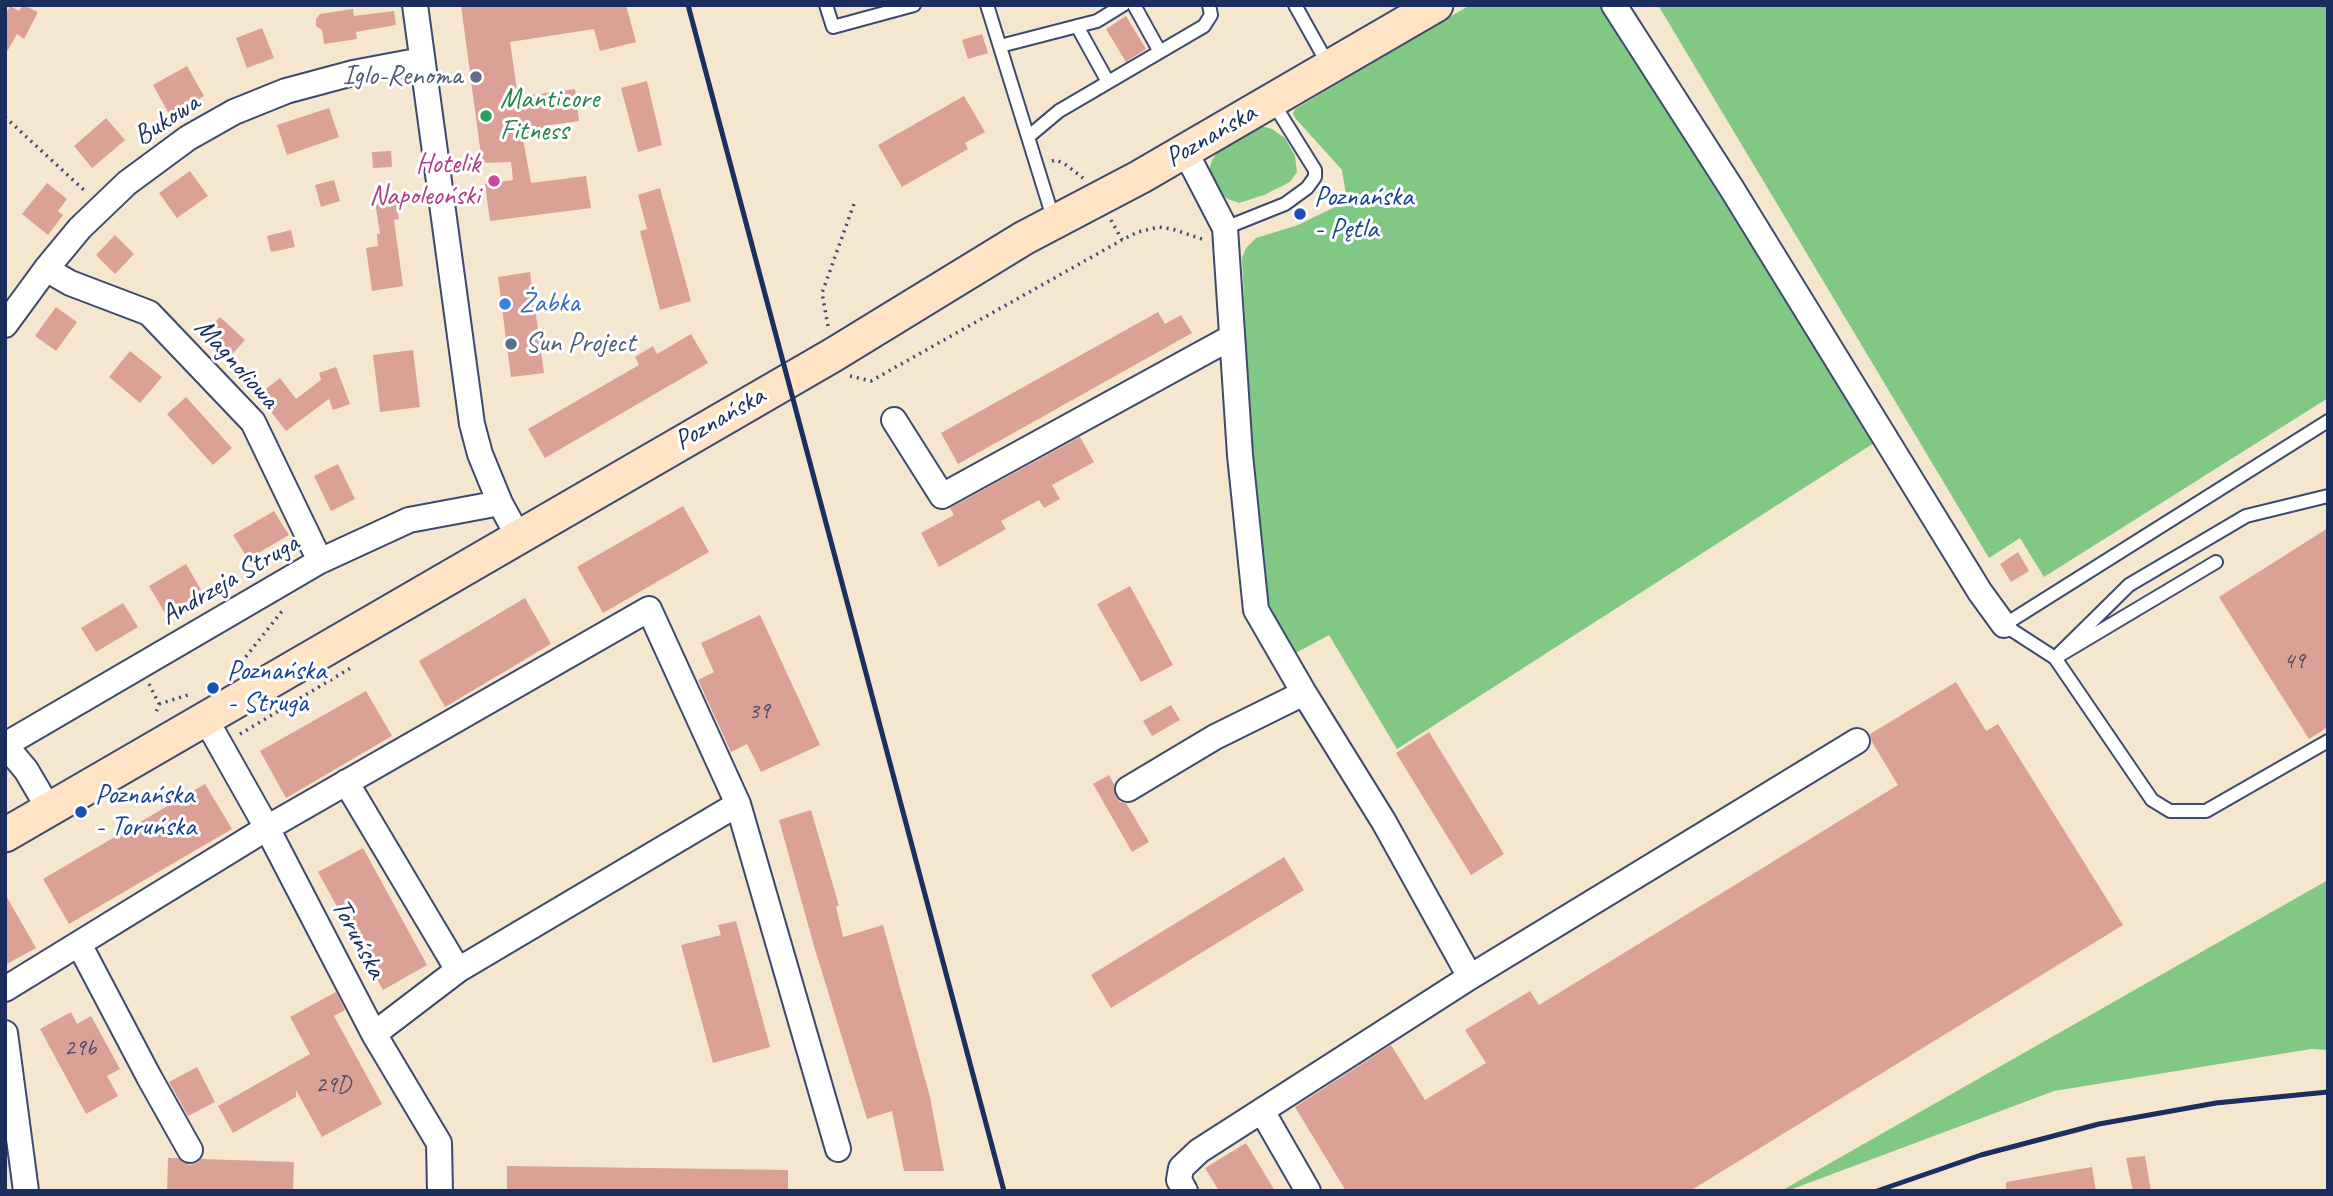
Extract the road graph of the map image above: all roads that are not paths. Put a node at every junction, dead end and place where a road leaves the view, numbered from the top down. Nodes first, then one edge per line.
1 (415, 5) edge
2 (826, 5) edge
3 (914, 5) edge
4 (987, 5) edge
5 (1123, 5) edge
6 (1133, 5) edge
7 (1209, 5) edge
8 (1296, 5) edge
9 (1436, 5) edge
10 (1614, 5) edge
11 (1077, 26) junction
12 (1000, 46) junction
13 (1160, 52) junction
14 (422, 60) junction
15 (1329, 67) junction
16 (1108, 82) junction
17 (1272, 101) junction
18 (1028, 137) junction
19 (1185, 151) junction
20 (1054, 221) junction
21 (1225, 228) junction
22 (46, 269) junction
23 (5, 325) edge
24 (1231, 337) junction
25 (894, 420) dead end
26 (2328, 421) edge
27 (2328, 496) edge
28 (500, 502) junction
29 (518, 536) junction
30 (320, 561) junction
31 (2216, 562) dead end
32 (2004, 625) junction
33 (2055, 658) junction
34 (1304, 693) junction
35 (202, 704) junction
36 (1857, 741) dead end
37 (2328, 741) edge
38 (5, 745) edge
39 (346, 782) junction
40 (1128, 789) dead end
41 (738, 804) junction
42 (49, 809) junction
43 (267, 828) junction
44 (5, 835) edge
45 (79, 944) junction
46 (458, 970) junction
47 (1470, 977) junction
48 (5, 989) edge
49 (5, 1033) edge
50 (374, 1034) junction
51 (1262, 1111) junction
52 (838, 1149) dead end
53 (190, 1150) dead end
54 (26, 1191) edge
55 (440, 1191) edge
56 (1185, 1191) edge
57 (1308, 1191) edge

1 - 14 street
2 - 3 lane
4 - 12 lane
5 - 11 lane
6 - 13 lane
7 - 13 lane
8 - 15 lane
9 - 15 main road, Poznańska
10 - 32 street
11 - 12 lane
11 - 16 lane
12 - 18 lane
13 - 16 lane
14 - 22 street, Bukowa
14 - 28 street
15 - 17 main road, Poznańska
16 - 18 lane
17 - 19 main road, Poznańska
17 - 21 lane
18 - 20 lane
19 - 20 main road, Poznańska
19 - 21 street
20 - 29 main road, Poznańska
21 - 24 street
22 - 23 street, Bukowa
22 - 30 street, Magnoliowa
24 - 25 street
24 - 34 street
26 - 32 lane
27 - 33 lane
28 - 29 street
28 - 30 street, Andrzeja Struga
29 - 35 main road, Poznańska
30 - 38 street, Andrzeja Struga
31 - 33 lane
32 - 33 lane
33 - 37 lane
34 - 40 street
34 - 47 street
35 - 42 main road, Poznańska
35 - 43 street, Toruńska
36 - 47 street
38 - 42 street
39 - 41 street
39 - 43 street
39 - 46 street
41 - 46 street
41 - 52 street
42 - 44 main road, Poznańska
43 - 45 street
43 - 50 street, Toruńska
45 - 48 street
45 - 53 street
46 - 50 street
47 - 51 street
49 - 54 street
50 - 55 street, Toruńska
51 - 56 street
51 - 57 street

